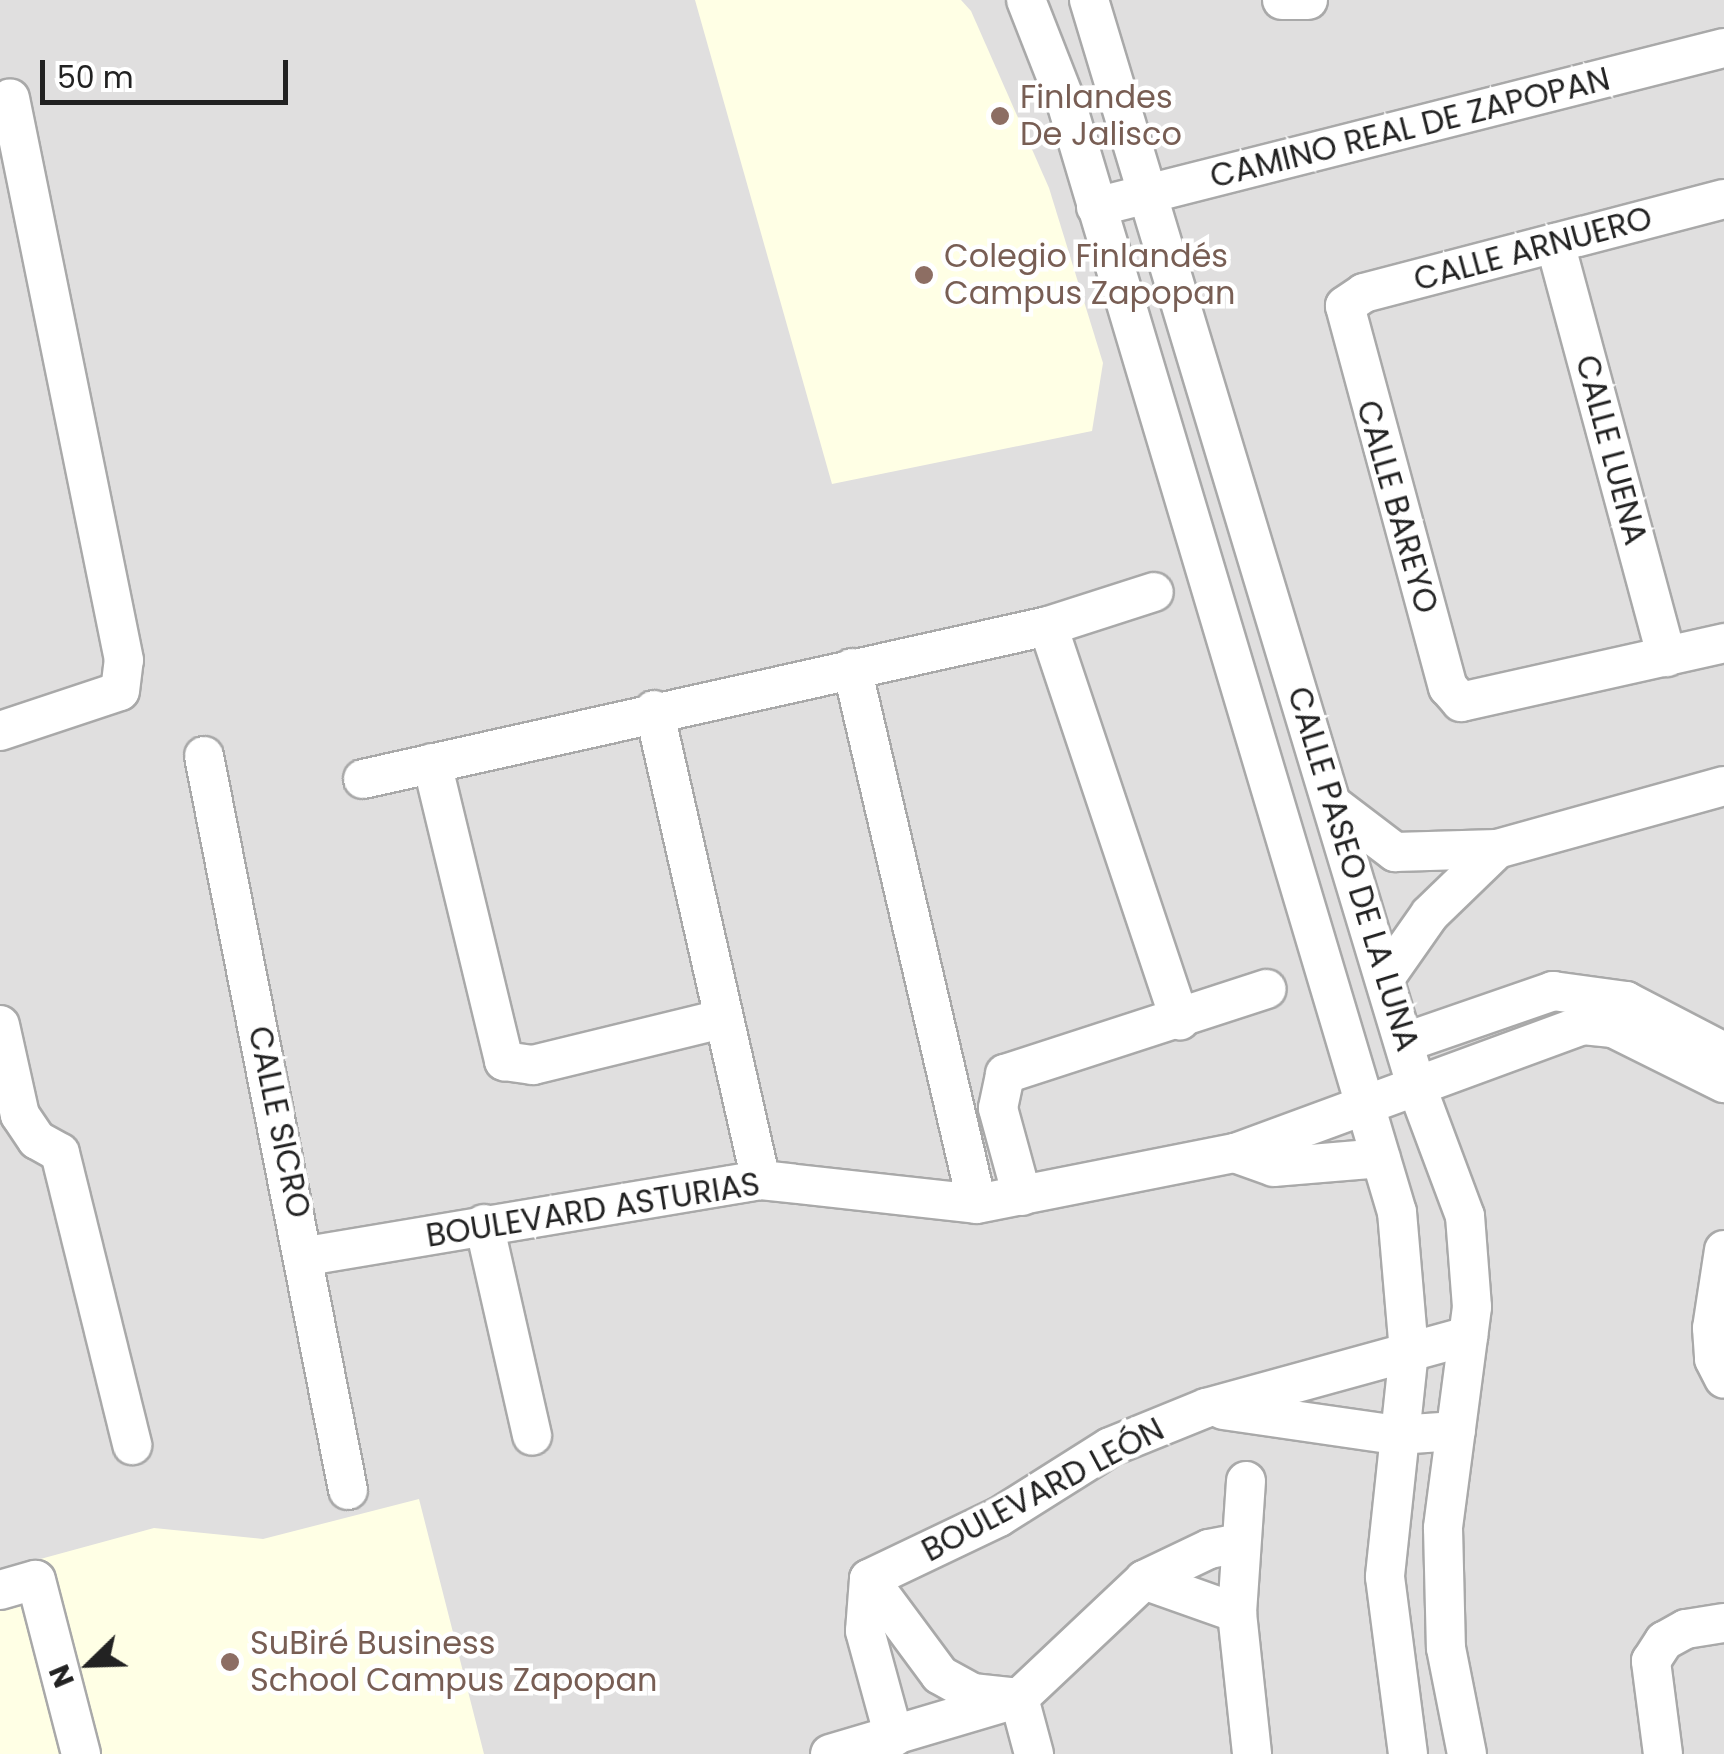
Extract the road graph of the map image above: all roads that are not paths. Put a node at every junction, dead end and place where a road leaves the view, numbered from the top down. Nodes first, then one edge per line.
1 (1026, 0) edge
2 (1089, 0) edge
3 (1282, 0) edge
4 (1308, 0) edge
5 (1724, 48) edge
6 (10, 98) dead end
7 (10, 151) edge
8 (1150, 194) junction
9 (1724, 199) edge
10 (1096, 206) junction
11 (1556, 244) junction
12 (1345, 306) joint
13 (1261, 565) junction
14 (1207, 579) junction
15 (1154, 592) dead end
16 (1048, 626) junction
17 (1724, 643) edge
18 (1667, 658) junction
19 (852, 668) junction
20 (654, 710) junction
21 (0, 731) edge
22 (204, 756) dead end
23 (432, 764) junction
24 (363, 778) dead end
25 (1724, 786) edge
26 (1333, 805) junction
27 (1497, 849) junction
28 (1385, 978) junction
29 (1267, 989) dead end
30 (721, 1018) junction
31 (1180, 1021) junction
32 (0, 1025) edge
33 (1406, 1042) junction
34 (1724, 1052) edge
35 (1724, 1083) edge
36 (1416, 1085) junction
37 (1367, 1108) junction
38 (1235, 1153) junction
39 (1381, 1158) junction
40 (761, 1180) junction
41 (1022, 1196) junction
42 (977, 1204) junction
43 (484, 1224) junction
44 (1724, 1250) edge
45 (306, 1256) junction
46 (1468, 1336) junction
47 (1409, 1351) junction
48 (1724, 1379) edge
49 (1206, 1408) junction
50 (1456, 1431) junction
51 (1397, 1435) junction
52 (532, 1436) dead end
53 (132, 1445) dead end
54 (1246, 1482) dead end
55 (348, 1490) dead end
56 (1240, 1543) junction
57 (870, 1579) junction
58 (1144, 1580) junction
59 (0, 1590) edge
60 (1237, 1612) junction
61 (1724, 1622) edge
62 (1019, 1698) junction
63 (894, 1737) junction
64 (81, 1754) edge
65 (830, 1754) edge
66 (1034, 1754) edge
67 (1252, 1754) edge
68 (1408, 1754) edge
69 (1467, 1754) edge
70 (1662, 1754) edge

1 - 10 street, CALLE PASEO DE LA LUNA
2 - 8 street, CALLE PASEO DE LA LUNA
3 - 4 street
5 - 8 street, CAMINO REAL DE ZAPOPAN
6 - 7 street
7 - 21 street
8 - 10 street, CAMINO REAL DE ZAPOPAN
8 - 13 street, CALLE PASEO DE LA LUNA
9 - 11 street, CALLE ARNUERO
10 - 14 street, CALLE PASEO DE LA LUNA
11 - 12 street, CALLE ARNUERO
11 - 18 street, CALLE LUENA
12 - 18 street, CALLE BAREYO
13 - 14 street
13 - 26 street, CALLE PASEO DE LA LUNA
14 - 37 street, CALLE PASEO DE LA LUNA
15 - 16 street
16 - 19 street
16 - 31 street
17 - 18 street
19 - 20 street
19 - 42 street
20 - 23 street
20 - 30 street
22 - 45 street, CALLE SICRO
23 - 24 street
23 - 30 street
25 - 27 street
26 - 27 street
26 - 28 street, CALLE PASEO DE LA LUNA
27 - 28 street
28 - 33 street, CALLE PASEO DE LA LUNA
29 - 31 street
30 - 40 street
31 - 41 street
32 - 53 street
33 - 34 street
33 - 36 street, CALLE PASEO DE LA LUNA
35 - 36 street, BOULEVARD ASTURIAS
36 - 37 street, BOULEVARD ASTURIAS
36 - 46 street, CALLE PASEO DE LA LUNA
37 - 38 street, BOULEVARD ASTURIAS
37 - 39 street, CALLE PASEO DE LA LUNA
38 - 39 street, BOULEVARD ASTURIAS
38 - 41 street, BOULEVARD ASTURIAS
39 - 47 street, CALLE PASEO DE LA LUNA
40 - 42 street, BOULEVARD ASTURIAS
40 - 43 street, BOULEVARD ASTURIAS
41 - 42 street, BOULEVARD ASTURIAS
43 - 45 street, BOULEVARD ASTURIAS
43 - 52 street
44 - 48 street
45 - 55 street, CALLE SICRO
46 - 47 street
46 - 50 street, CALLE PASEO DE LA LUNA
47 - 49 street
47 - 51 street, CALLE PASEO DE LA LUNA
49 - 51 street, BOULEVARD LEÓN
49 - 57 street, BOULEVARD LEÓN
50 - 51 street, BOULEVARD LEÓN
50 - 69 street, CALLE PASEO DE LA LUNA
51 - 68 street, CALLE PASEO DE LA LUNA
54 - 56 street
56 - 58 street
56 - 60 street
57 - 62 street
57 - 63 street
58 - 60 street
58 - 62 street
59 - 64 street
60 - 67 street
61 - 70 street
62 - 63 street
62 - 66 street
63 - 65 street

